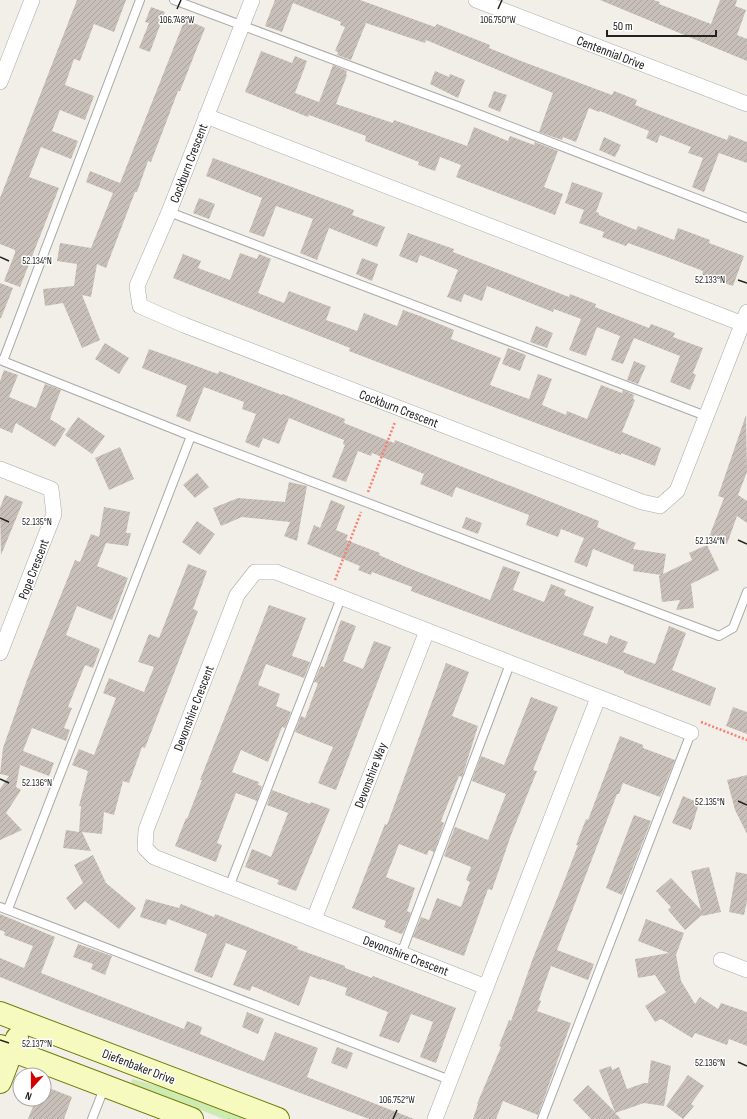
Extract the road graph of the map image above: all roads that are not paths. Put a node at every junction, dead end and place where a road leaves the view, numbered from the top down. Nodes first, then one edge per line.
1 (32, 0) edge
2 (140, 0) edge
3 (174, 0) edge
4 (252, 0) edge
5 (476, 0) edge
6 (241, 26) junction
7 (0, 82) edge
8 (747, 104) edge
9 (206, 116) junction
10 (169, 212) junction
11 (747, 218) edge
12 (745, 318) edge
13 (2, 360) edge
14 (706, 416) junction
15 (191, 436) junction
16 (0, 469) edge
17 (747, 592) edge
18 (341, 598) junction
19 (427, 631) junction
20 (0, 653) edge
21 (510, 664) junction
22 (598, 698) junction
23 (691, 733) joint
24 (229, 887) junction
25 (4, 908) edge
26 (314, 919) junction
27 (401, 954) junction
28 (721, 960) dead end
29 (747, 970) edge
30 (486, 987) junction
31 (0, 1013) edge
32 (23, 1022) junction
33 (6, 1048) edge
34 (450, 1080) junction
35 (0, 1082) edge
36 (105, 1086) junction
37 (92, 1119) edge
38 (192, 1119) edge
39 (278, 1119) edge
40 (435, 1119) edge
41 (542, 1119) edge

1 - 7 street
2 - 13 lane
3 - 6 lane
4 - 6 street, Cockburn Crescent
5 - 8 street, Centennial Drive
6 - 9 street, Cockburn Crescent
6 - 11 lane
9 - 10 street, Cockburn Crescent
9 - 12 street, Cockburn Crescent
10 - 14 lane
10 - 14 street, Cockburn Crescent
12 - 14 street, Cockburn Crescent
13 - 15 lane
15 - 17 lane
15 - 25 lane
16 - 20 street, Pope Crescent
18 - 19 street, Devonshire Crescent
18 - 24 lane
18 - 24 street, Devonshire Crescent
19 - 21 street, Devonshire Crescent
19 - 26 street, Devonshire Way
21 - 22 street, Devonshire Crescent
21 - 27 lane
22 - 23 street, Devonshire Crescent
22 - 30 street
23 - 41 lane
24 - 26 street, Devonshire Crescent
25 - 34 lane
26 - 27 street, Devonshire Crescent
27 - 30 street, Devonshire Crescent
28 - 29 street
30 - 34 street
31 - 32 street, Diefenbaker Drive
32 - 33 street
32 - 39 street, Diefenbaker Drive
33 - 35 street
33 - 36 street
34 - 40 street
36 - 37 lane
36 - 38 street

